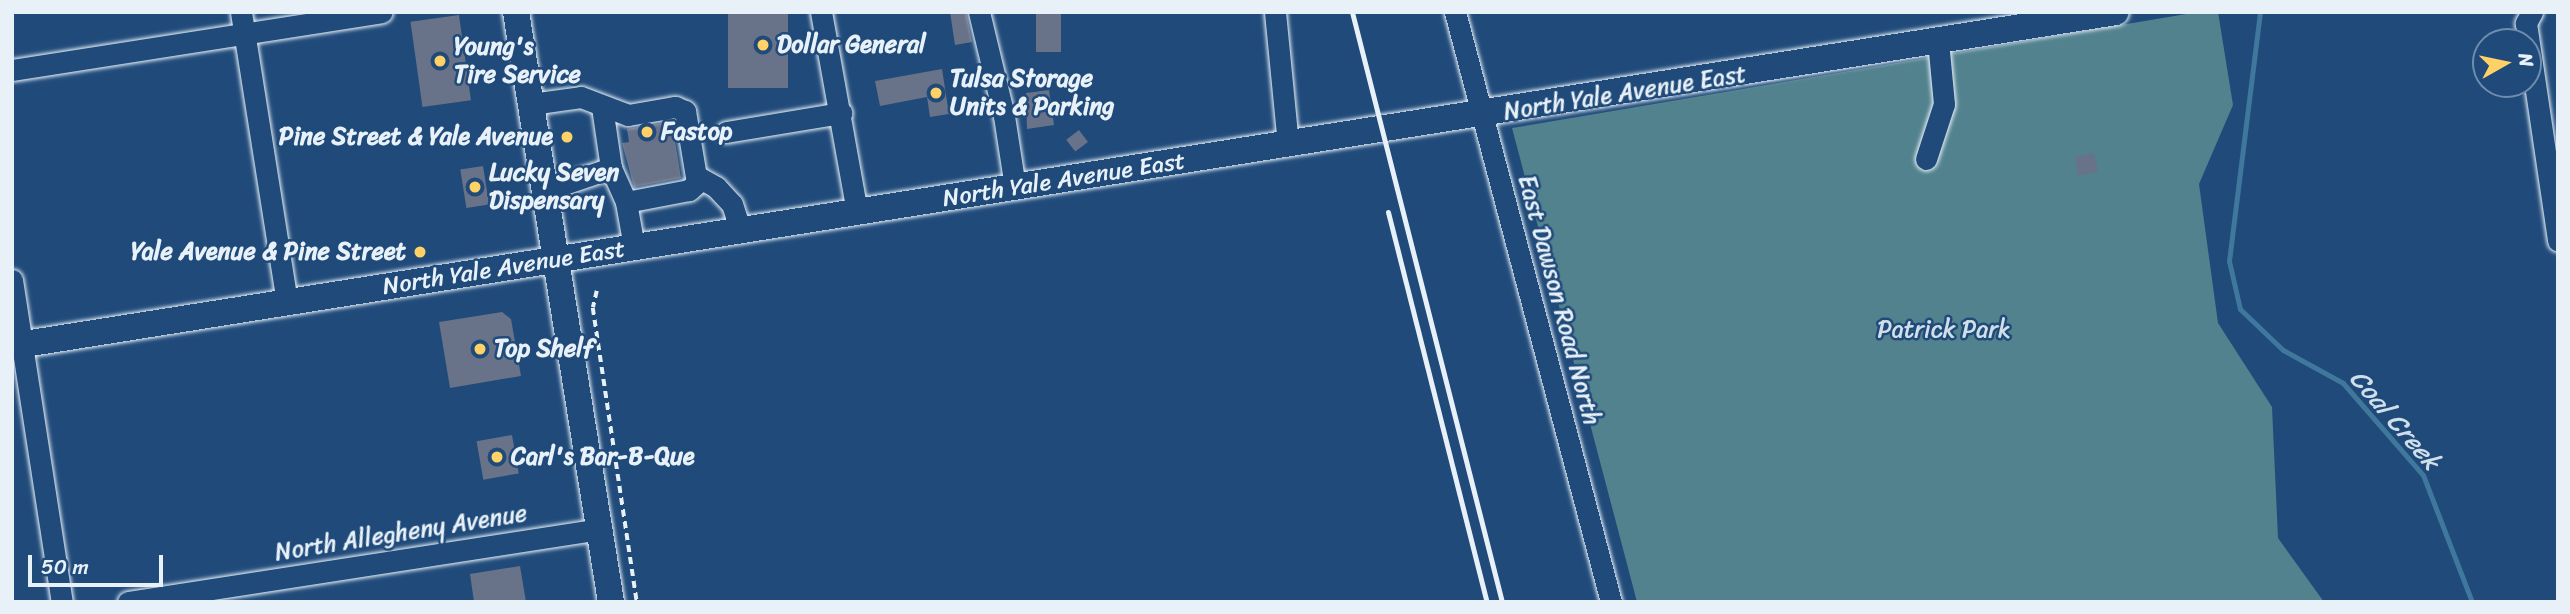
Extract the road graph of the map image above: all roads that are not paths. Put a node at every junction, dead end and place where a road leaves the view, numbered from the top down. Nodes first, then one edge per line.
1 (241, 12) edge
2 (381, 12) edge
3 (516, 12) edge
4 (821, 12) edge
5 (979, 12) edge
6 (1275, 12) edge
7 (1455, 12) edge
8 (2116, 12) edge
9 (2532, 12) edge
10 (245, 34) junction
11 (1938, 41) junction
12 (12, 70) edge
13 (531, 104) junction
14 (602, 107) junction
15 (841, 113) junction
16 (1483, 116) junction
17 (726, 132) dead end
18 (1288, 144) junction
19 (1926, 159) dead end
20 (611, 167) junction
21 (698, 177) junction
22 (1015, 187) junction
23 (546, 190) junction
24 (626, 202) junction
25 (857, 212) junction
26 (741, 231) junction
27 (2558, 241) edge
28 (634, 247) junction
29 (557, 260) junction
30 (12, 280) edge
31 (287, 303) junction
32 (17, 345) edge
33 (600, 529) junction
34 (62, 602) edge
35 (128, 602) edge
36 (611, 602) edge
37 (1611, 602) edge

1 - 10 street
2 - 10 street
3 - 13 main road
4 - 15 street
5 - 22 street
6 - 18 street
7 - 16 street, East Dawson Road North
8 - 11 main road, North Yale Avenue East
9 - 27 street
10 - 12 street
10 - 31 street
11 - 16 main road, North Yale Avenue East
11 - 19 street
13 - 14 street
13 - 23 main road
14 - 20 street
14 - 21 street
15 - 17 street
15 - 25 street
16 - 18 main road, North Yale Avenue East
16 - 37 street, East Dawson Road North
18 - 22 main road, North Yale Avenue East
20 - 23 street
20 - 24 street
21 - 24 street
21 - 26 street
22 - 25 main road, North Yale Avenue East
23 - 29 main road
24 - 28 street
25 - 26 main road, North Yale Avenue East
26 - 28 main road, North Yale Avenue East
28 - 29 main road, North Yale Avenue East
29 - 31 main road, North Yale Avenue East
29 - 33 main road
30 - 32 street
31 - 32 main road, North Yale Avenue East
32 - 34 street
33 - 35 street, North Allegheny Avenue
33 - 36 main road

